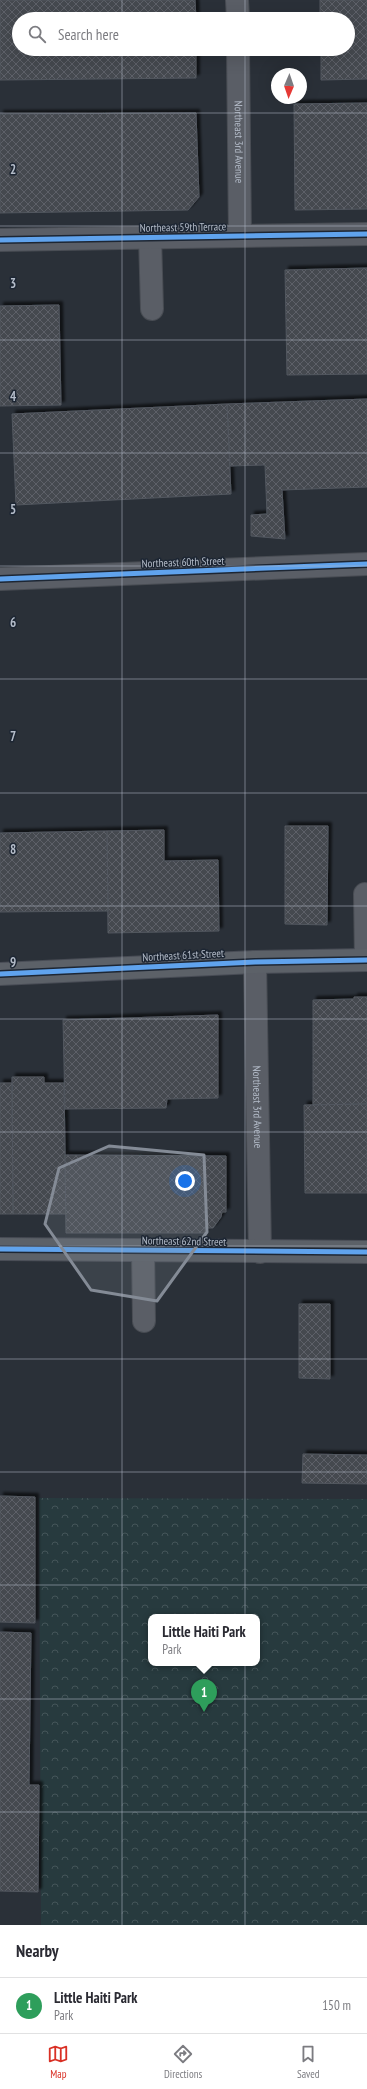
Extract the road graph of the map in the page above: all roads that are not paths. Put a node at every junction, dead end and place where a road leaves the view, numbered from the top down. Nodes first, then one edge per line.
1 (237, 0) edge
2 (238, 12) edge
3 (238, 56) edge
4 (367, 234) edge
5 (240, 236) junction
6 (150, 237) junction
7 (0, 240) edge
8 (152, 309) dead end
9 (367, 564) edge
10 (0, 579) edge
11 (365, 894) dead end
12 (366, 960) edge
13 (255, 962) junction
14 (0, 974) edge
15 (0, 1249) edge
16 (143, 1250) junction
17 (260, 1252) junction
18 (367, 1252) edge
19 (144, 1321) dead end

1 - 2 street
3 - 5 street, Northeast 3rd Avenue
4 - 5 street, Northeast 59th Terrace
5 - 6 street, Northeast 59th Terrace
6 - 7 street, Northeast 59th Terrace
6 - 8 street
9 - 10 street, Northeast 60th Street
11 - 12 street
12 - 13 main road, Northeast 61st Street
13 - 14 main road, Northeast 61st Street
13 - 17 street, Northeast 3rd Avenue
15 - 16 main road, Northeast 62nd Street
16 - 17 main road, Northeast 62nd Street
16 - 19 street
17 - 18 main road, Northeast 62nd Street

